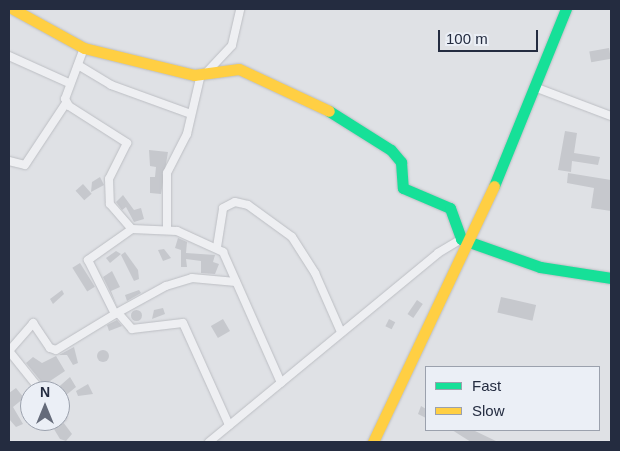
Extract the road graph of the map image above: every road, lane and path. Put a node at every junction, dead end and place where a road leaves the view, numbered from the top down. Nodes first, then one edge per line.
1 (12, 9) edge
2 (240, 9) edge
3 (566, 9) edge
4 (84, 48) junction
5 (9, 56) edge
6 (78, 65) junction
7 (204, 73) junction
8 (69, 83) junction
9 (537, 88) junction
10 (66, 103) junction
11 (191, 114) junction
12 (611, 116) edge
13 (9, 161) edge
14 (132, 228) junction
15 (167, 229) junction
16 (465, 240) junction
17 (217, 247) junction
18 (611, 278) edge
19 (236, 282) junction
20 (117, 314) junction
21 (341, 332) junction
22 (9, 351) edge
23 (33, 381) edge
24 (281, 383) junction
25 (229, 426) junction
26 (209, 442) edge
27 (374, 442) edge

1 - 4 street
2 - 7 street
3 - 9 street
4 - 6 street
4 - 7 street
5 - 8 street
6 - 8 street
6 - 11 street
7 - 11 street
7 - 16 street
8 - 10 street
9 - 12 street
9 - 16 street
10 - 13 street
10 - 14 street
11 - 15 street
14 - 15 street
14 - 20 street
15 - 17 street
16 - 18 street
16 - 21 street
16 - 27 street
17 - 19 street
17 - 21 street
19 - 20 street
19 - 24 street
20 - 22 street
20 - 25 street
21 - 24 street
22 - 23 street
24 - 25 street
25 - 26 street

